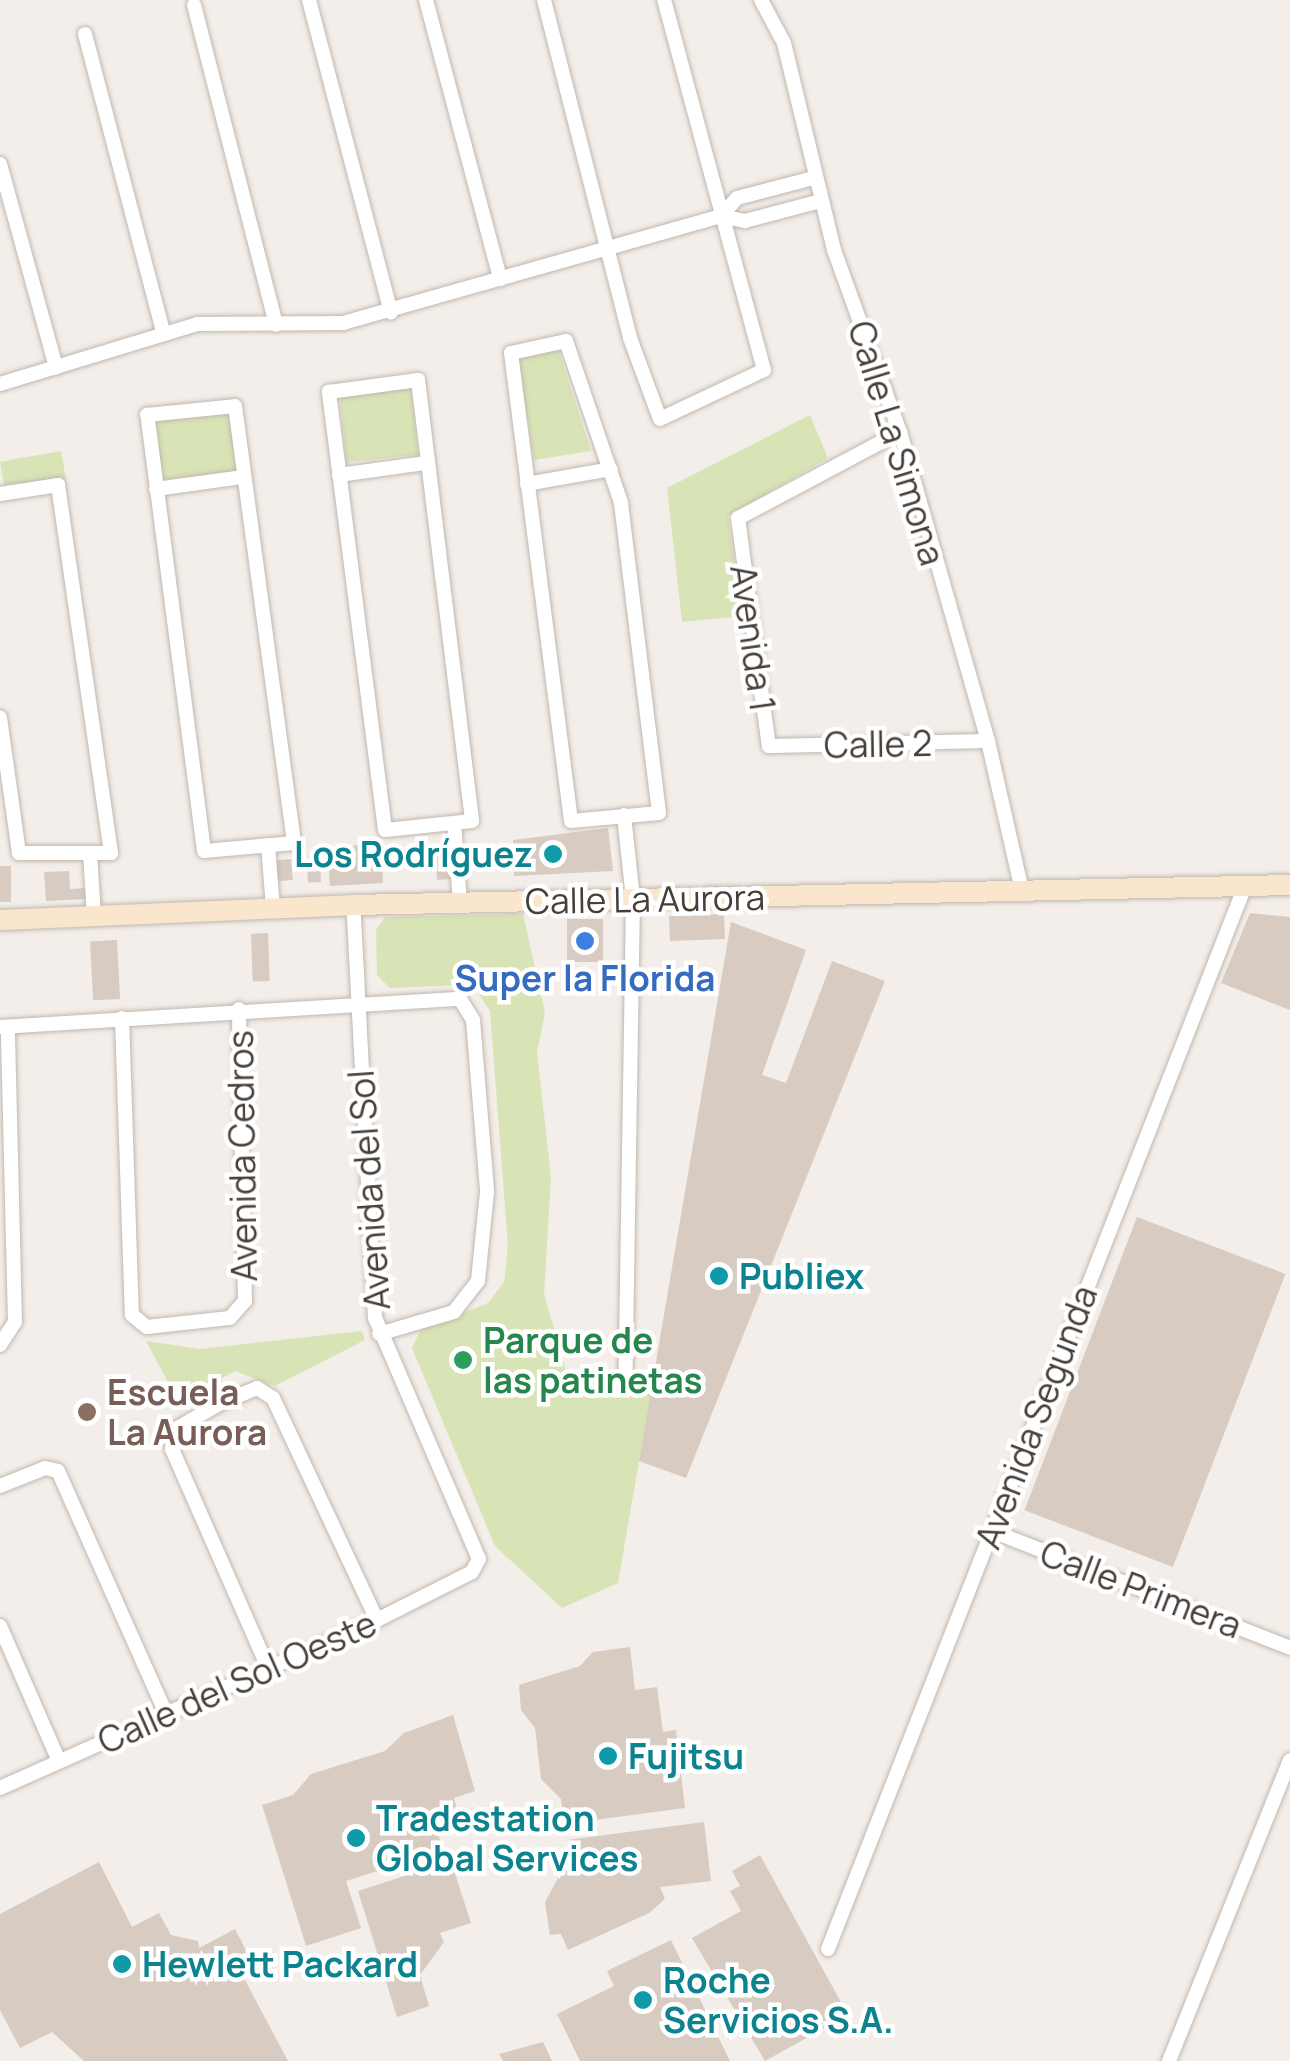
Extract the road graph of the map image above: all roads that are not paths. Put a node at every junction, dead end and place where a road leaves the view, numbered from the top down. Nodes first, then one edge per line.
1 (309, 0) edge
2 (426, 0) edge
3 (544, 0) edge
4 (664, 0) edge
5 (761, 0) edge
6 (194, 5) dead end
7 (85, 34) dead end
8 (0, 164) edge
9 (813, 178) junction
10 (820, 202) junction
11 (722, 216) junction
12 (608, 246) junction
13 (500, 279) junction
14 (391, 312) junction
15 (276, 325) junction
16 (163, 332) junction
17 (56, 367) junction
18 (0, 384) edge
19 (900, 432) junction
20 (426, 463) junction
21 (610, 469) junction
22 (339, 475) junction
23 (243, 477) junction
24 (528, 484) junction
25 (156, 490) junction
26 (0, 494) edge
27 (0, 717) edge
28 (988, 741) junction
29 (769, 746) joint
30 (624, 815) junction
31 (454, 823) junction
32 (268, 845) junction
33 (90, 853) junction
34 (1290, 885) edge
35 (1245, 886) junction
36 (1022, 891) junction
37 (633, 899) junction
38 (460, 903) junction
39 (353, 905) junction
40 (273, 908) junction
41 (94, 917) junction
42 (0, 920) edge
43 (358, 1001) junction
44 (239, 1009) junction
45 (122, 1018) junction
46 (4, 1027) edge
47 (379, 1334) junction
48 (0, 1345) edge
49 (626, 1370) dead end
50 (0, 1486) edge
51 (992, 1530) junction
52 (472, 1572) joint
53 (377, 1620) junction
54 (0, 1626) edge
55 (1290, 1648) edge
56 (270, 1670) junction
57 (166, 1714) junction
58 (1290, 1760) edge
59 (59, 1762) junction
60 (0, 1788) edge
61 (828, 1949) dead end
62 (1169, 2061) edge

1 - 14 street
2 - 13 street
3 - 12 street
4 - 11 street
5 - 9 street, Calle La Simona
6 - 15 street
7 - 16 street
8 - 17 street
9 - 10 street, Calle La Simona
9 - 11 street
10 - 11 street
10 - 19 street, Calle La Simona
11 - 12 street
11 - 12 street
12 - 13 street
13 - 14 street
14 - 15 street
15 - 16 street
16 - 17 street
17 - 18 street
19 - 28 street, Calle La Simona
19 - 29 street, Avenida 1
20 - 22 street
20 - 22 street
20 - 31 street
21 - 24 street
21 - 24 street
21 - 30 street
22 - 31 street
23 - 25 street
23 - 25 street
23 - 32 street
24 - 30 street
25 - 32 street
26 - 33 street
27 - 33 street
28 - 29 street, Calle 2
28 - 36 street, Calle La Simona
30 - 37 street
31 - 38 street
32 - 40 street
33 - 41 street
34 - 35 street, Calle La Aurora
35 - 36 street, Calle La Aurora
35 - 51 street, Avenida Segunda
36 - 37 street, Calle La Aurora
37 - 38 street, Calle La Aurora
37 - 49 street
38 - 39 street, Calle La Aurora
39 - 40 street, Calle La Aurora
39 - 43 street, Avenida del Sol
40 - 41 street, Calle La Aurora
41 - 42 street, Calle La Aurora
43 - 44 street
43 - 47 street, Avenida del Sol
43 - 47 street
44 - 45 street
44 - 45 street, Avenida Cedros
45 - 46 street
46 - 48 street
47 - 52 street, Avenida del Sol
50 - 57 street
51 - 55 street, Calle Primera
51 - 61 street, Avenida Segunda
52 - 53 street, Calle del Sol Oeste
53 - 56 street, Calle del Sol Oeste
53 - 56 street
54 - 59 street
56 - 57 street, Calle del Sol Oeste
57 - 59 street, Calle del Sol Oeste
58 - 62 street
59 - 60 street, Calle del Sol Oeste

